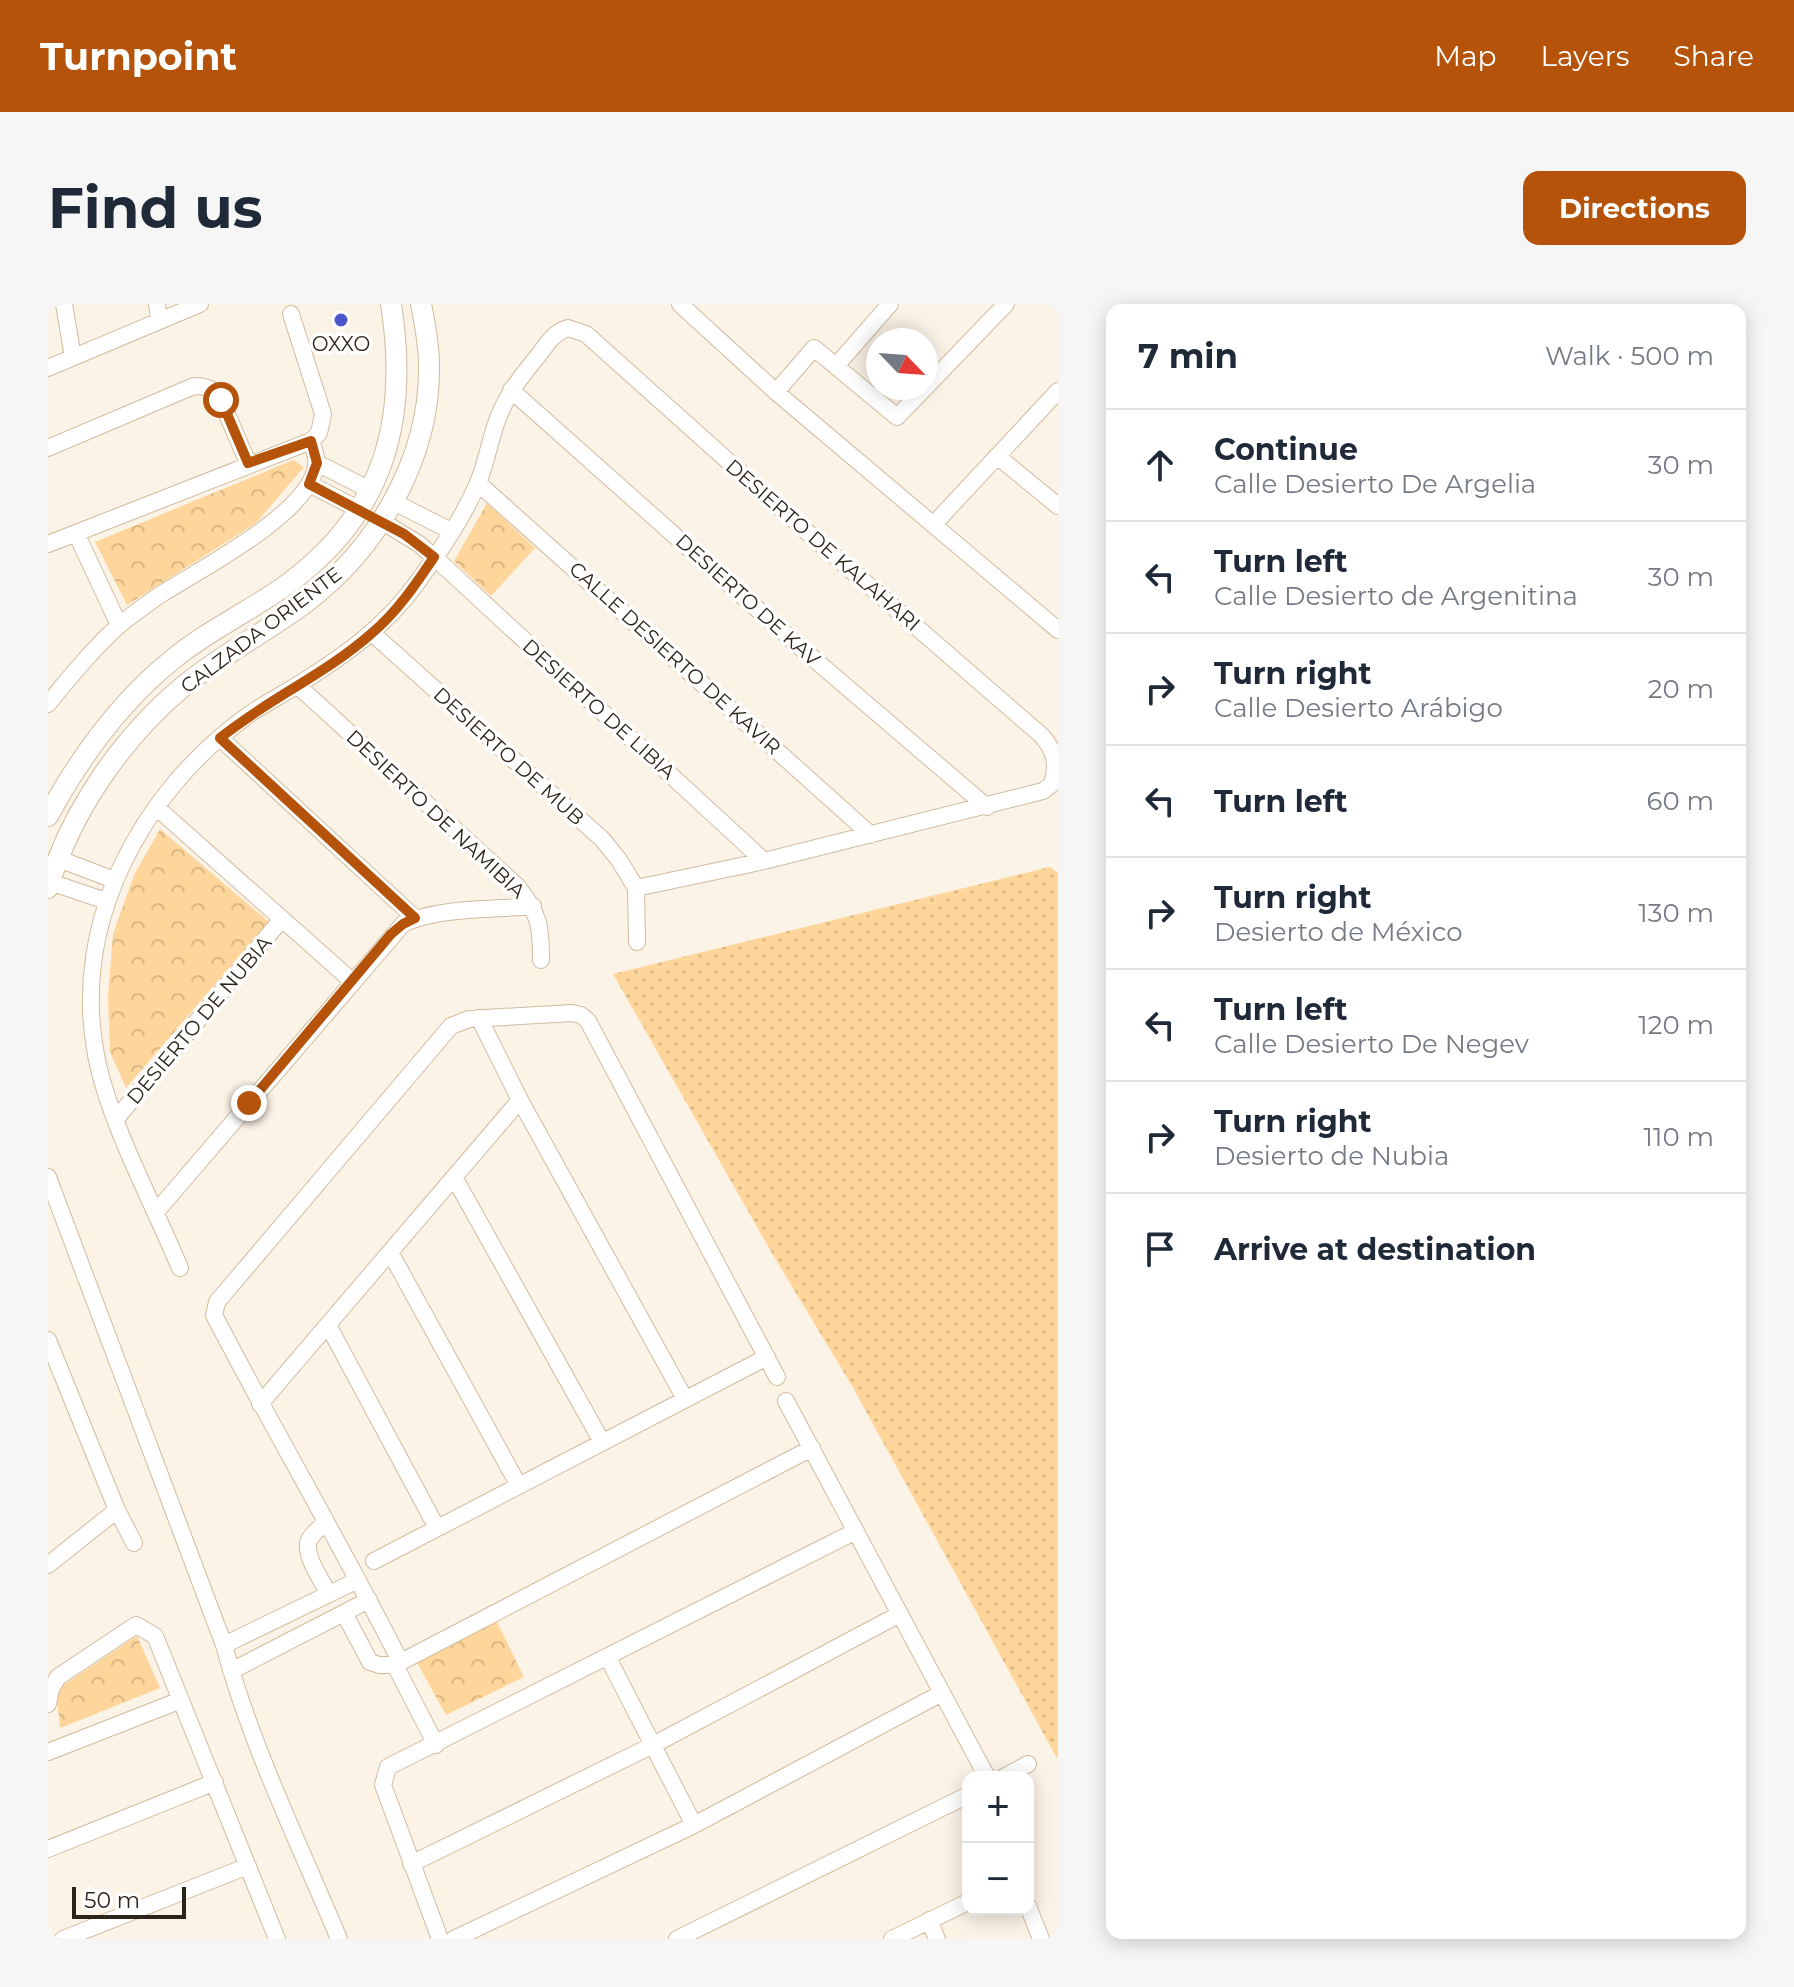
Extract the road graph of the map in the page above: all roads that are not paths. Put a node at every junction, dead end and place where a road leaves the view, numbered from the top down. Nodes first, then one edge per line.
1 (64, 304) edge
2 (200, 304) edge
3 (391, 304) edge
4 (421, 304) edge
5 (680, 304) edge
6 (890, 304) edge
7 (1006, 304) edge
8 (158, 312) edge
9 (291, 314) dead end
10 (73, 357) junction
11 (836, 366) junction
12 (48, 368) edge
13 (938, 374) edge
14 (511, 390) junction
15 (866, 391) edge
16 (1058, 391) edge
17 (776, 392) junction
18 (877, 400) edge
19 (913, 400) edge
20 (311, 441) junction
21 (48, 448) edge
22 (997, 456) junction
23 (248, 463) junction
24 (317, 463) junction
25 (478, 483) junction
26 (309, 484) junction
27 (370, 490) junction
28 (394, 502) junction
29 (1058, 506) edge
30 (360, 510) junction
31 (383, 522) junction
32 (934, 524) junction
33 (451, 531) junction
34 (76, 533) junction
35 (48, 544) edge
36 (434, 557) junction
37 (119, 625) junction
38 (1058, 630) edge
39 (372, 633) junction
40 (297, 685) junction
41 (49, 700) edge
42 (220, 738) junction
43 (62, 791) junction
44 (84, 804) junction
45 (156, 807) junction
46 (987, 807) junction
47 (48, 816) edge
48 (871, 835) junction
49 (59, 859) junction
50 (764, 861) junction
51 (114, 880) junction
52 (49, 885) edge
53 (636, 888) junction
54 (106, 901) junction
55 (533, 906) junction
56 (415, 918) junction
57 (281, 920) junction
58 (637, 942) dead end
59 (541, 960) dead end
60 (353, 982) junction
61 (479, 1018) junction
62 (520, 1100) junction
63 (116, 1119) junction
64 (48, 1177) edge
65 (454, 1177) junction
66 (156, 1212) junction
67 (390, 1252) junction
68 (180, 1268) dead end
69 (328, 1325) junction
70 (48, 1340) edge
71 (767, 1357) junction
72 (777, 1377) dead end
73 (685, 1399) junction
74 (786, 1401) dead end
75 (260, 1404) junction
76 (602, 1442) junction
77 (812, 1448) junction
78 (519, 1486) junction
79 (117, 1510) junction
80 (326, 1522) junction
81 (437, 1528) junction
82 (856, 1531) junction
83 (134, 1543) dead end
84 (374, 1561) dead end
85 (48, 1565) edge
86 (358, 1580) junction
87 (329, 1594) junction
88 (369, 1600) junction
89 (344, 1613) junction
90 (900, 1614) junction
91 (224, 1645) junction
92 (608, 1658) junction
93 (397, 1663) junction
94 (231, 1671) junction
95 (942, 1693) junction
96 (181, 1700) junction
97 (48, 1704) edge
98 (436, 1745) junction
99 (653, 1745) junction
100 (48, 1752) edge
101 (1028, 1764) dead end
102 (984, 1771) edge
103 (1015, 1771) edge
104 (215, 1782) junction
105 (962, 1798) edge
106 (694, 1825) junction
107 (48, 1849) edge
108 (411, 1864) junction
109 (248, 1866) junction
110 (962, 1905) edge
111 (1032, 1915) edge
112 (929, 1920) junction
113 (63, 1939) edge
114 (277, 1939) edge
115 (339, 1939) edge
116 (440, 1939) edge
117 (454, 1939) edge
118 (677, 1939) edge
119 (892, 1939) edge
120 (937, 1939) edge
121 (1041, 1939) edge

1 - 10 street
2 - 8 street
3 - 27 street, CALZADA ORIENTE
4 - 28 street, CALZADA ORIENTE
5 - 17 street
6 - 11 street
7 - 13 street
8 - 10 street
9 - 20 street
10 - 12 street
11 - 15 street
11 - 17 street
14 - 25 street
14 - 46 street, DESIERTO DE KAV
14 - 46 street, DESIERTO DE KALAHARI
16 - 22 street
17 - 32 street
18 - 19 street
20 - 23 street
20 - 24 street
21 - 23 street
22 - 29 street
22 - 32 street
23 - 34 street
24 - 26 street
24 - 27 street
25 - 33 street
25 - 48 street, CALLE DESIERTO DE KAVIR
26 - 30 street
26 - 37 street
27 - 28 street
27 - 30 street, CALZADA ORIENTE
28 - 31 street, CALZADA ORIENTE
28 - 33 street
30 - 31 street
30 - 43 street, CALZADA ORIENTE
31 - 36 street, DESIERTO DE LIBIA
31 - 44 street, CALZADA ORIENTE
32 - 38 street
33 - 36 street
34 - 35 street
34 - 37 street
36 - 39 street
36 - 50 street, DESIERTO DE LIBIA
37 - 41 street
39 - 40 street
39 - 53 street, DESIERTO DE MUB
40 - 42 street
40 - 55 street, DESIERTO DE NAMIBIA
42 - 45 street
42 - 56 street
43 - 44 street
43 - 47 street, CALZADA ORIENTE
44 - 49 street, CALZADA ORIENTE
45 - 51 street
45 - 57 street
46 - 48 street
48 - 50 street
49 - 51 street
49 - 52 street, CALZADA ORIENTE
50 - 53 street
51 - 54 street
52 - 54 street
53 - 58 street
54 - 63 street
55 - 56 street
55 - 59 street, DESIERTO DE NAMIBIA
56 - 60 street
57 - 60 street
57 - 63 street, DESIERTO DE NUBIA
60 - 66 street
61 - 62 street
61 - 71 street
61 - 75 street
62 - 65 street
62 - 73 street
63 - 66 street
64 - 91 street
65 - 67 street
65 - 76 street
66 - 68 street
67 - 69 street
67 - 78 street
69 - 75 street
69 - 81 street
70 - 79 street
71 - 72 street
71 - 73 street
73 - 76 street
74 - 77 street
75 - 80 street
76 - 78 street
77 - 82 street
77 - 93 street
78 - 81 street
79 - 83 street
79 - 85 street
80 - 86 street
80 - 87 street
81 - 84 street
82 - 90 street
82 - 92 street
86 - 87 street
86 - 88 street
87 - 91 street
88 - 89 street
88 - 93 street
89 - 93 street
89 - 94 street
90 - 95 street
90 - 99 street
91 - 94 street
92 - 98 street
92 - 99 street
93 - 98 street
94 - 115 street
95 - 102 street
95 - 106 street
96 - 97 street
96 - 100 street
96 - 104 street
98 - 108 street
99 - 106 street
99 - 108 street
101 - 103 street
104 - 107 street
104 - 109 street
105 - 118 street
106 - 117 street
108 - 116 street
109 - 113 street
109 - 114 street
110 - 112 street
111 - 121 street
112 - 119 street
112 - 120 street

